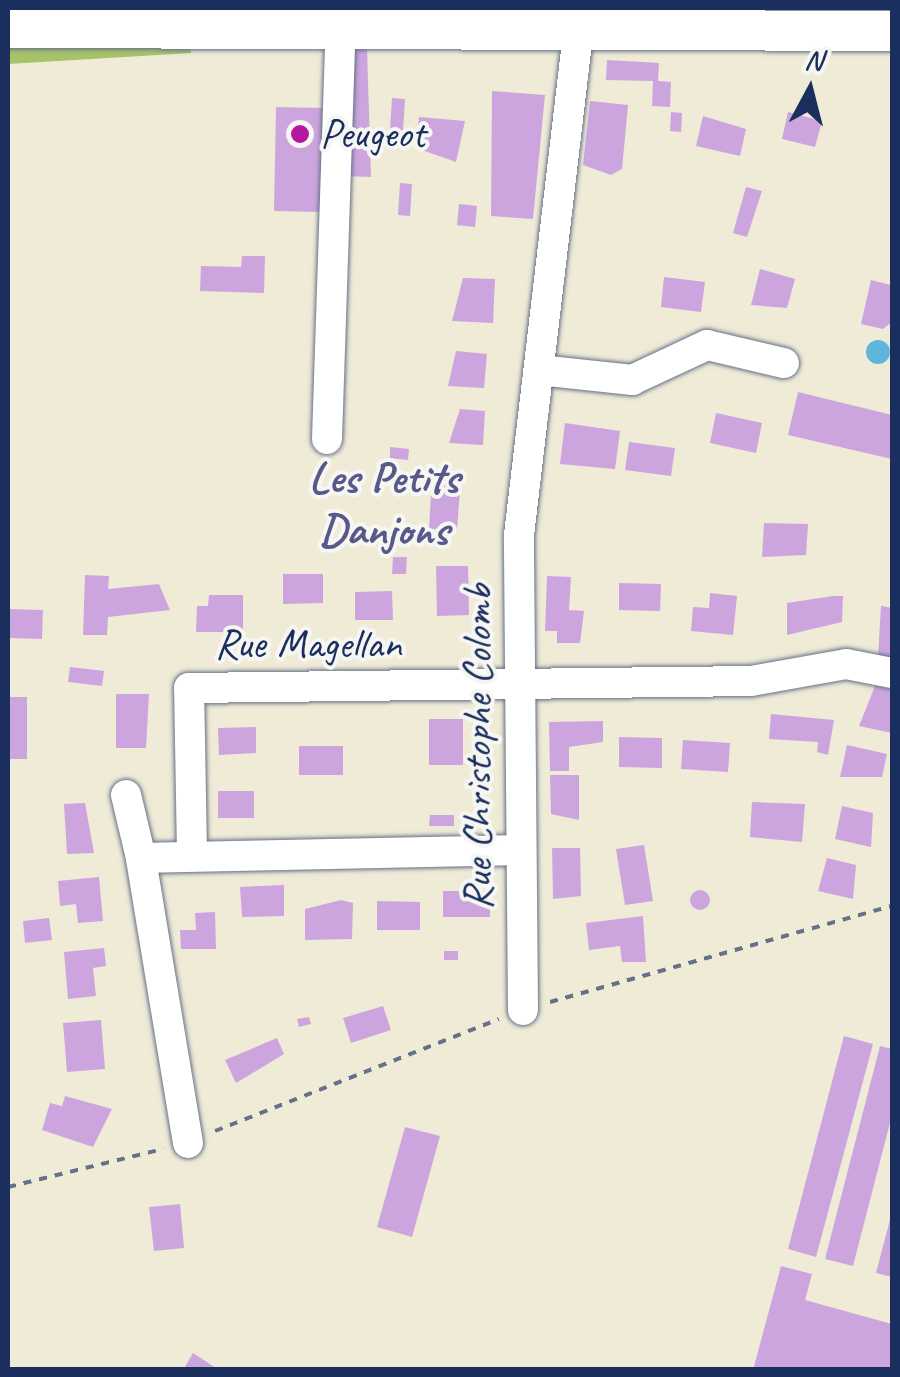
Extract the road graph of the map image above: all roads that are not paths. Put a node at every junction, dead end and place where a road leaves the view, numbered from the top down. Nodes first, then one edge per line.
1 (425, 8) edge
2 (764, 8) edge
3 (8, 15) edge
4 (580, 18) edge
5 (890, 20) edge
6 (340, 26) junction
7 (8, 28) edge
8 (784, 363) dead end
9 (538, 370) junction
10 (327, 438) dead end
11 (892, 672) edge
12 (519, 685) junction
13 (126, 795) dead end
14 (520, 850) junction
15 (192, 855) junction
16 (141, 858) junction
17 (524, 1010) dead end
18 (188, 1142) road end

1 - 3 main road
2 - 5 main road
4 - 5 main road
4 - 6 main road
4 - 9 street, Rue Christophe Colomb
6 - 7 main road
6 - 10 street
8 - 9 street
9 - 12 street, Rue Christophe Colomb
11 - 12 street, Rue Magellan
12 - 14 street, Rue Christophe Colomb
12 - 15 street, Rue Magellan
13 - 16 street
14 - 15 street
14 - 17 street, Rue Christophe Colomb
15 - 16 street
16 - 18 street

